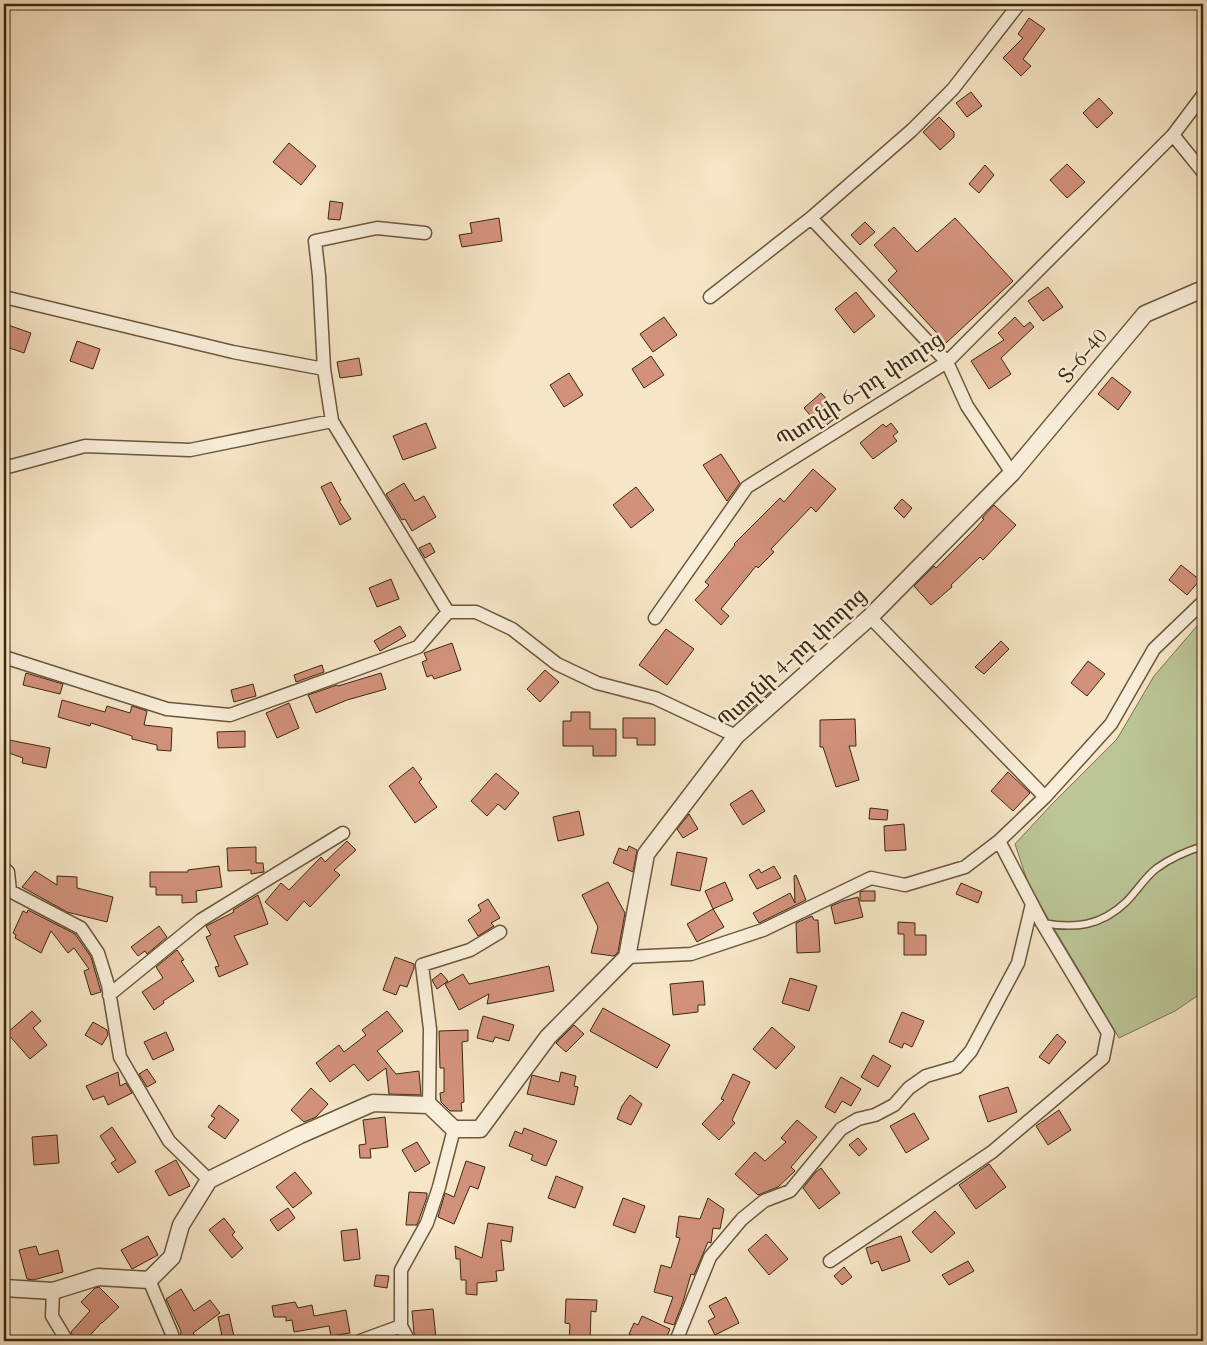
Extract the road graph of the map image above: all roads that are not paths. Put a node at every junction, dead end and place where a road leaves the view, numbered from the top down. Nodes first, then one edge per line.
1 (1019, 4) edge
2 (1203, 95) edge
3 (1173, 135) junction
4 (1203, 172) edge
5 (811, 218) junction
6 (425, 233) dead end
7 (1203, 289) edge
8 (4, 297) edge
9 (710, 297) dead end
10 (947, 362) junction
11 (324, 369) junction
12 (332, 422) junction
13 (4, 468) edge
14 (1012, 473) junction
15 (1203, 602) edge
16 (448, 612) junction
17 (870, 617) junction
18 (655, 618) dead end
19 (4, 656) edge
20 (736, 736) junction
21 (1044, 797) junction
22 (343, 833) dead end
23 (999, 841) junction
24 (1203, 846) edge
25 (4, 868) edge
26 (1032, 904) junction
27 (1042, 923) junction
28 (500, 932) dead end
29 (627, 957) junction
30 (109, 995) junction
31 (429, 1105) junction
32 (454, 1129) junction
33 (209, 1180) junction
34 (830, 1260) dead end
35 (149, 1280) junction
36 (4, 1288) edge
37 (53, 1290) junction
38 (401, 1326) junction
39 (68, 1341) edge
40 (172, 1341) edge
41 (360, 1341) edge
42 (409, 1341) edge
43 (676, 1341) edge

1 - 5 street
2 - 3 street, Պտղնի 6-րդ փողոց
3 - 4 street
3 - 10 street, Պտղնի 6-րդ փողոց
5 - 9 street
5 - 10 street
6 - 11 street
7 - 14 street, Տ-6-40 / Տ-6-40
8 - 11 street
10 - 14 street
10 - 18 street, Պտղնի 6-րդ փողոց
11 - 12 street
12 - 13 street
12 - 16 street
14 - 17 street, Պտղնի 4-րդ փողոց / Տ-6-40
15 - 21 street
16 - 19 street
16 - 20 street
17 - 20 street, Պտղնի 4-րդ փողոց / Տ-6-40
17 - 21 street
20 - 29 street, Պտղնի 4-րդ փողոց / Տ-6-40
21 - 23 street
22 - 30 street
23 - 26 street
23 - 29 street
24 - 27 lane
25 - 30 street
26 - 27 street
26 - 43 street
27 - 34 street
28 - 31 street
29 - 32 street
30 - 33 street
31 - 32 street
31 - 33 street
32 - 38 street
33 - 35 street
35 - 37 street
35 - 40 street
36 - 37 street
37 - 39 street
38 - 41 street
38 - 42 street

